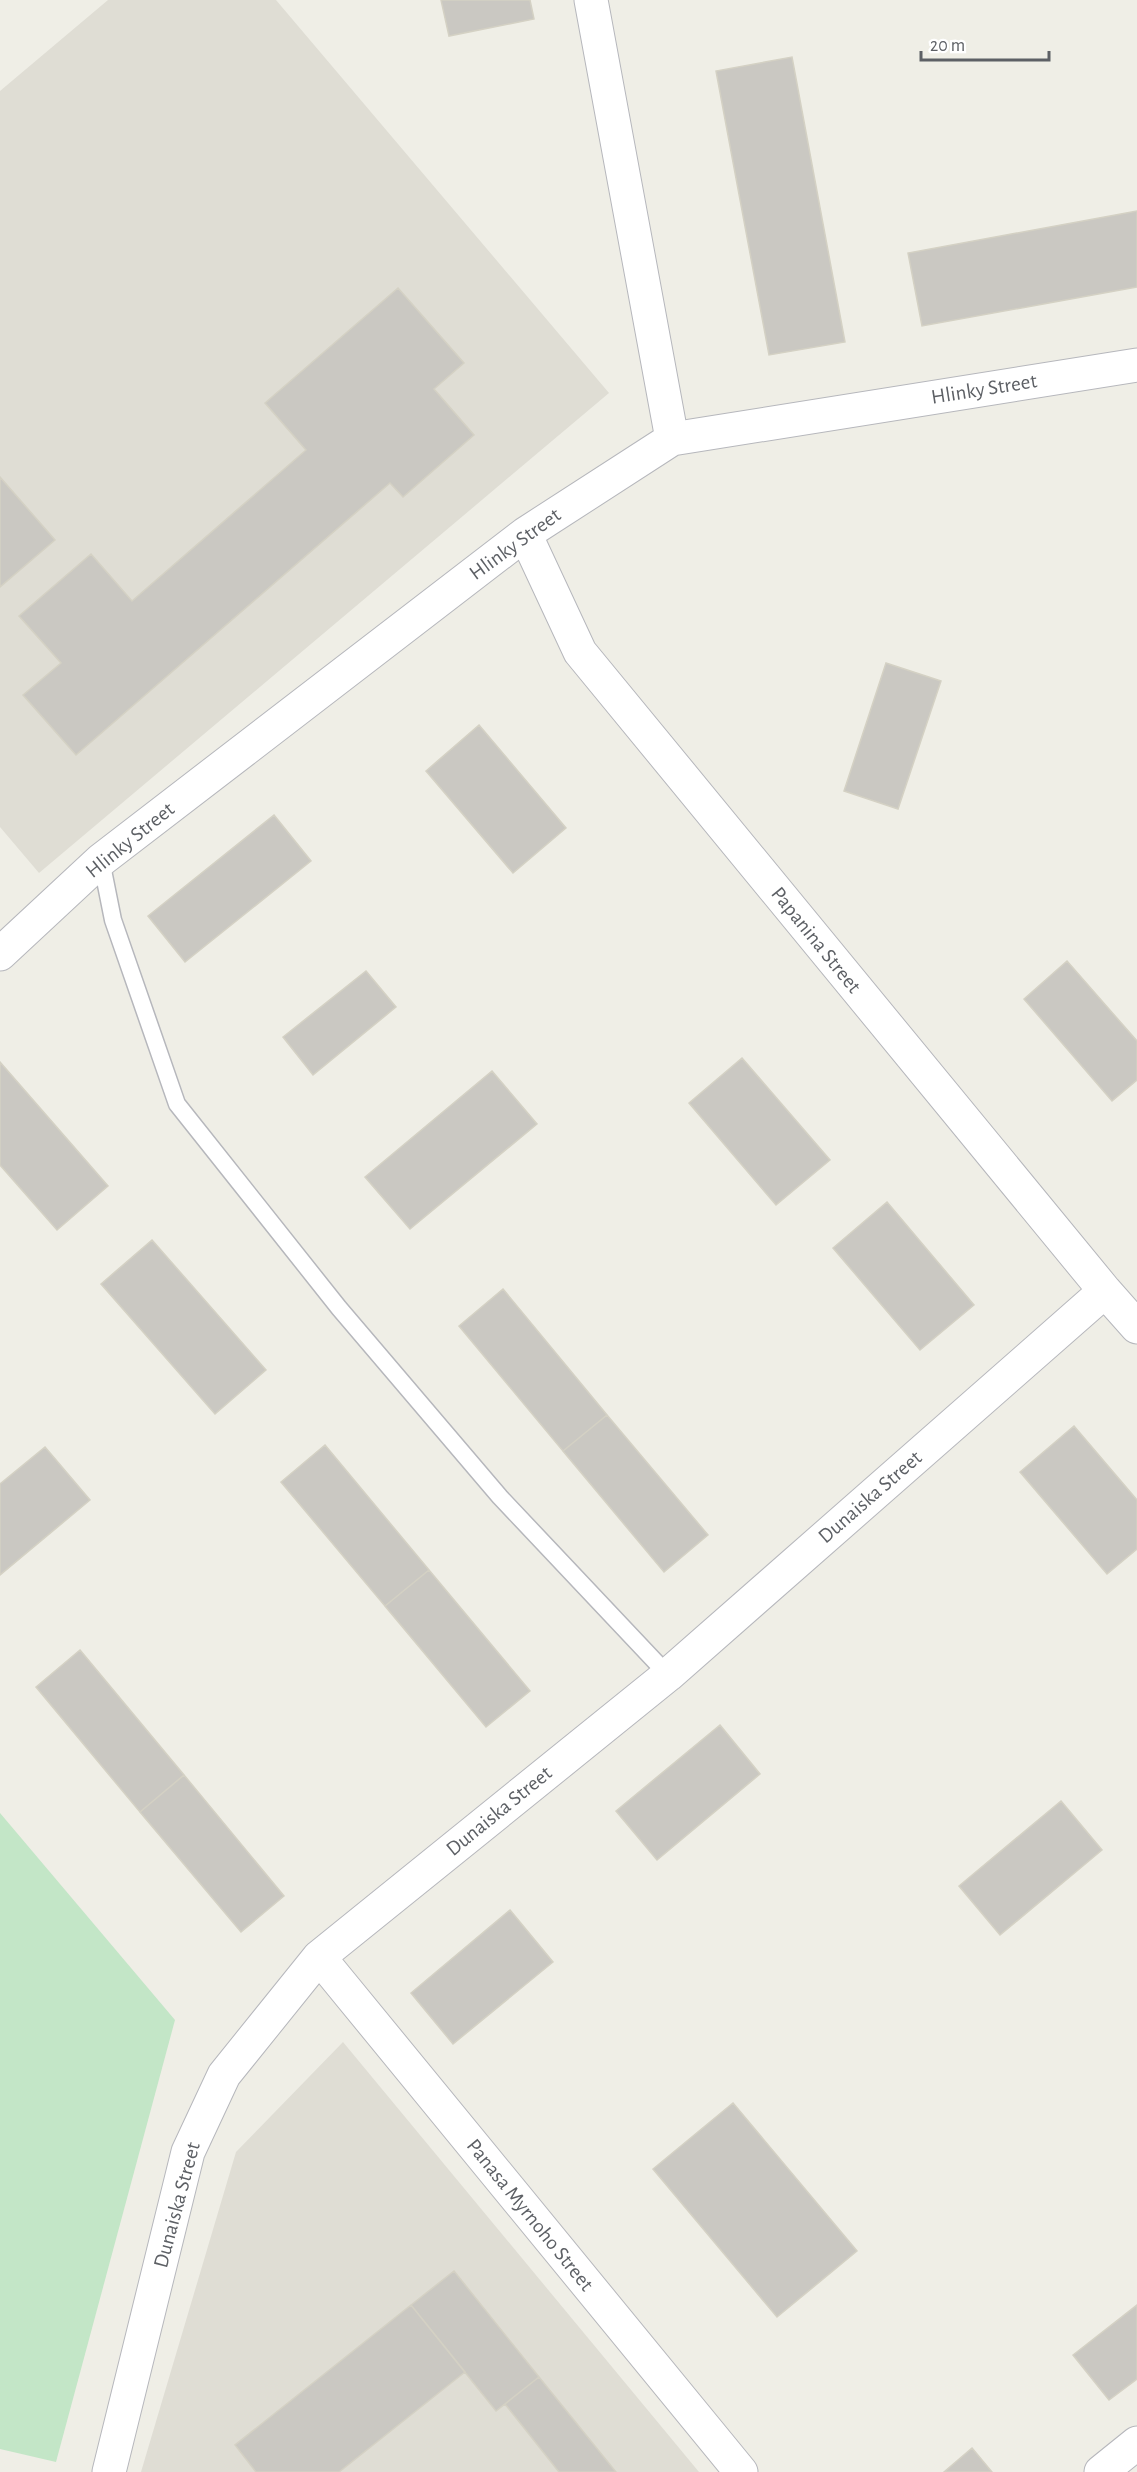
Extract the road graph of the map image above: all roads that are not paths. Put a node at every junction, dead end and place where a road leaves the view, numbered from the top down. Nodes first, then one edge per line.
1 (591, 0) edge
2 (1137, 365) edge
3 (672, 439) junction
4 (525, 534) junction
5 (101, 860) junction
6 (0, 954) edge
7 (1105, 1291) junction
8 (1137, 1327) edge
9 (668, 1674) junction
10 (319, 1957) junction
11 (1137, 2443) edge
12 (109, 2472) edge
13 (741, 2472) edge
14 (1101, 2472) edge

1 - 3 street
2 - 3 street, Hlinky Street
3 - 4 street, Hlinky Street
4 - 5 street, Hlinky Street
4 - 7 street, Papanina Street
5 - 6 street, Hlinky Street
5 - 9 lane
7 - 8 street, Papanina Street
7 - 9 street, Dunaiska Street
9 - 10 street, Dunaiska Street
10 - 12 street, Dunaiska Street
10 - 13 street, Panasa Myrnoho Street
11 - 14 street

